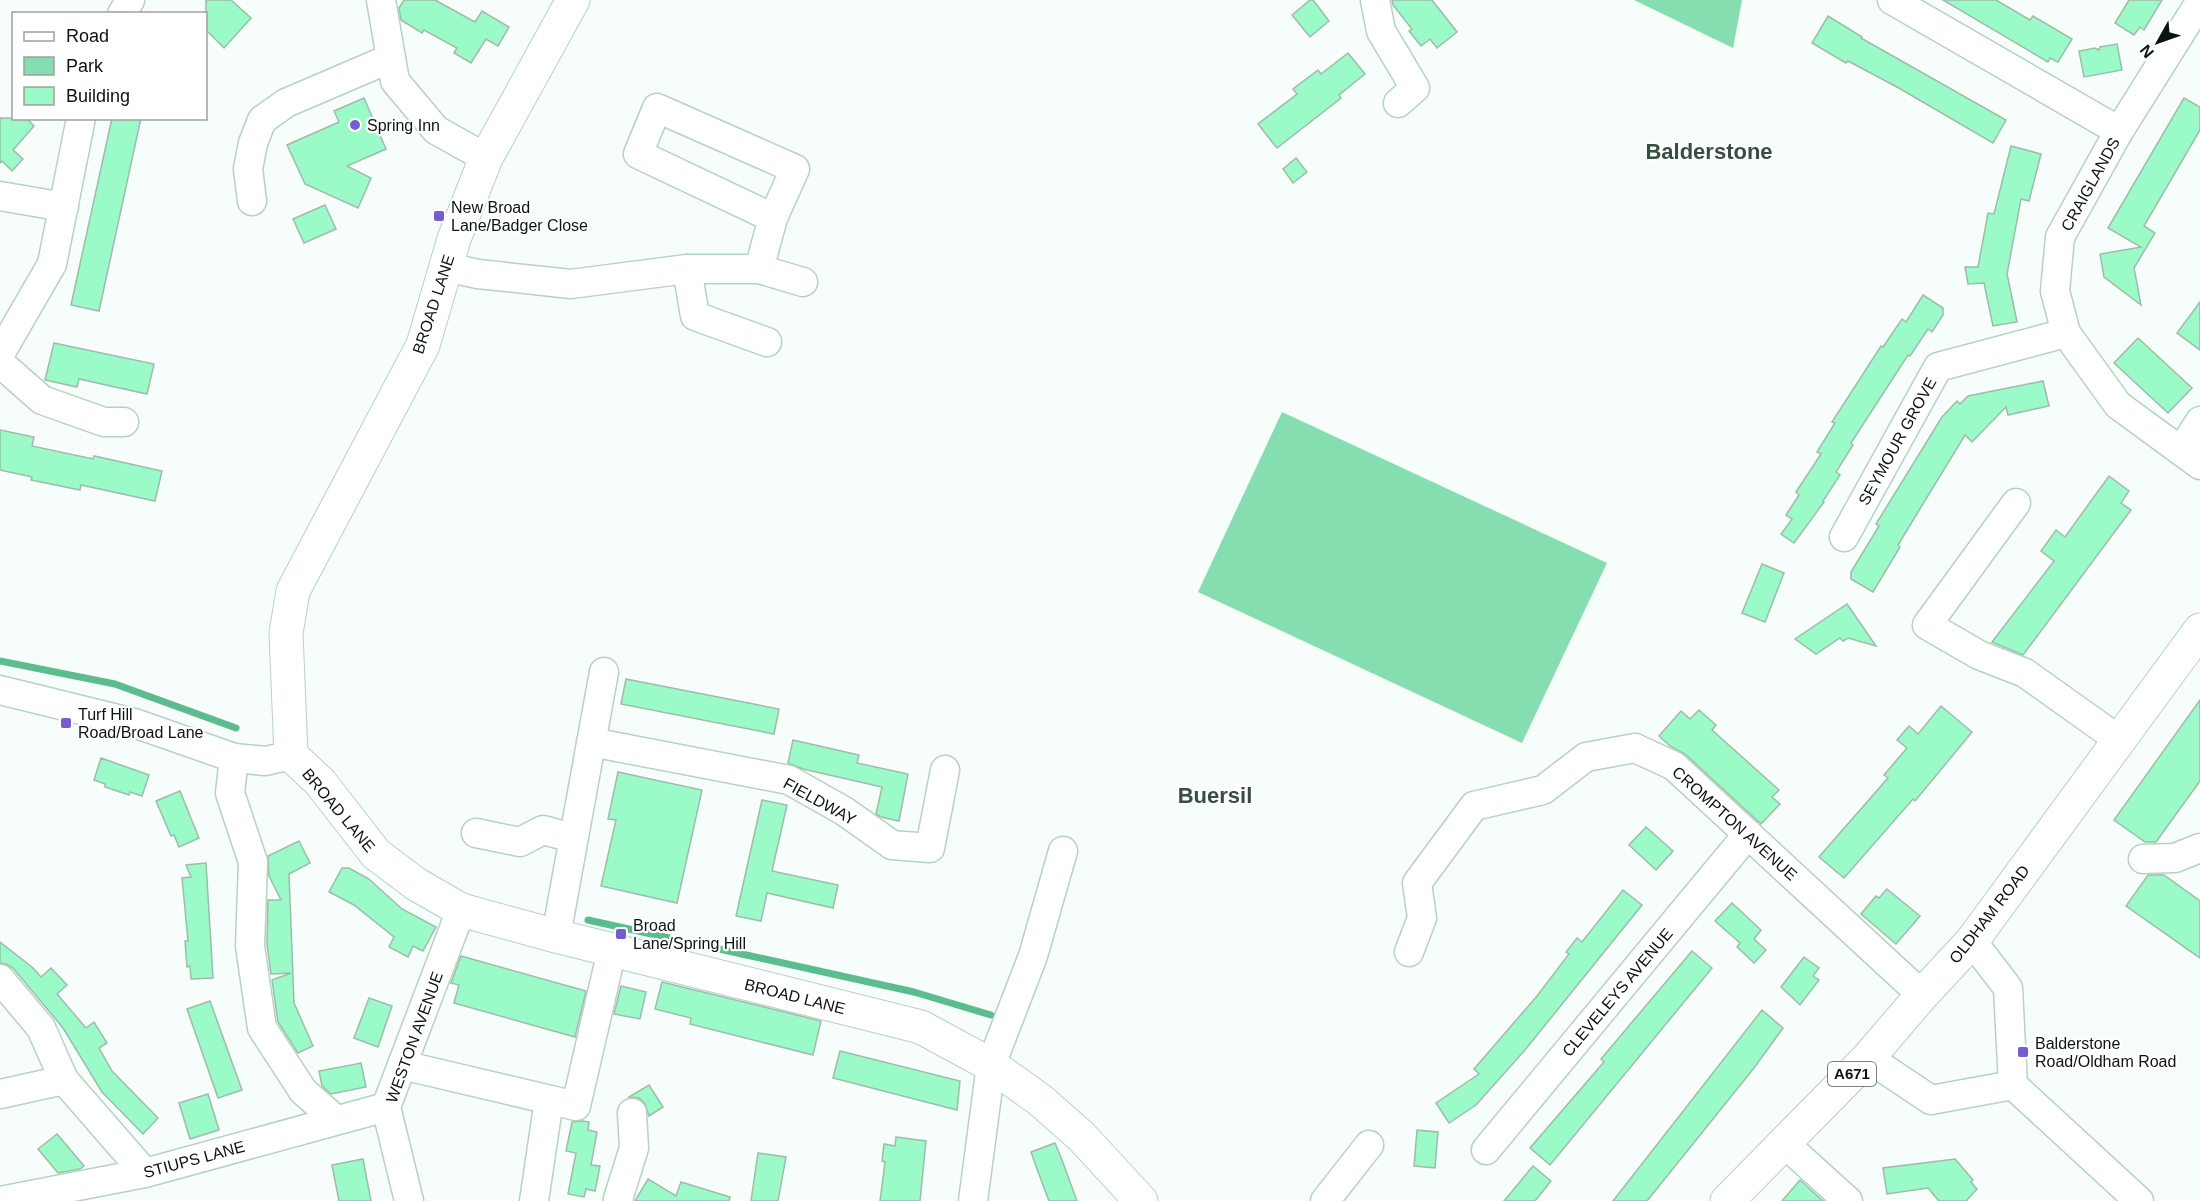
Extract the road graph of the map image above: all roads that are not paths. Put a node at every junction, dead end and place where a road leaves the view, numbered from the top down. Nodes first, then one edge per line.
1 (381, 0) edge
2 (573, 0) edge
3 (1375, 0) edge
4 (1892, 0) edge
5 (2200, 2) edge
6 (391, 58) junction
7 (1398, 103) dead end
8 (81, 120) edge
9 (2119, 131) junction
10 (486, 158) junction
11 (0, 196) edge
12 (252, 201) dead end
13 (64, 207) junction
14 (773, 218) junction
15 (446, 267) junction
16 (687, 269) junction
17 (759, 269) junction
18 (803, 282) dead end
19 (2066, 333) junction
20 (767, 342) dead end
21 (0, 354) edge
22 (0, 363) edge
23 (2200, 421) edge
24 (124, 422) dead end
25 (2191, 458) edge
26 (2016, 503) dead end
27 (1844, 537) dead end
28 (2200, 630) edge
29 (604, 672) dead end
30 (0, 690) edge
31 (2119, 740) junction
32 (591, 742) junction
33 (291, 755) junction
34 (234, 758) junction
35 (945, 770) dead end
36 (476, 833) dead end
37 (1748, 834) junction
38 (573, 838) junction
39 (2200, 848) edge
40 (1063, 851) dead end
41 (2143, 859) dead end
42 (461, 910) junction
43 (556, 936) junction
44 (1972, 941) junction
45 (612, 950) junction
46 (1409, 952) dead end
47 (0, 979) edge
48 (1922, 995) junction
49 (1868, 1058) junction
50 (402, 1065) junction
51 (991, 1065) junction
52 (64, 1080) junction
53 (2013, 1085) junction
54 (0, 1094) edge
55 (549, 1100) junction
56 (386, 1107) junction
57 (632, 1113) dead end
58 (336, 1120) junction
59 (1784, 1143) junction
60 (1369, 1145) dead end
61 (1486, 1150) dead end
62 (145, 1173) junction
63 (0, 1201) edge
64 (409, 1201) edge
65 (534, 1201) edge
66 (619, 1201) edge
67 (973, 1201) edge
68 (1141, 1201) edge
69 (1325, 1201) edge
70 (1727, 1201) edge
71 (1848, 1201) edge
72 (2139, 1201) edge

1 - 6 street
2 - 10 main road, BROAD LANE
3 - 7 street
4 - 9 street, CRAIGLANDS
5 - 9 street, CRAIGLANDS
6 - 10 street
6 - 12 street
8 - 13 street
9 - 19 street, CRAIGLANDS
10 - 15 main road, BROAD LANE
11 - 13 street
13 - 21 street
14 - 14 street
14 - 17 street
15 - 16 street
15 - 33 main road, BROAD LANE
16 - 17 street
16 - 20 street
17 - 18 street
19 - 25 street, CRAIGLANDS
19 - 27 street, SEYMOUR GROVE
22 - 24 street
23 - 25 street
26 - 31 street
28 - 31 main road, OLDHAM ROAD / A671
29 - 32 street
30 - 34 street
31 - 44 main road, OLDHAM ROAD / A671
32 - 35 street, FIELDWAY
32 - 38 street
33 - 34 street
33 - 42 main road, BROAD LANE
34 - 58 street
36 - 38 street
37 - 46 street, CROMPTON AVENUE
37 - 48 street, CROMPTON AVENUE
37 - 61 street, CLEVELEYS AVENUE
38 - 43 street
39 - 41 street
40 - 51 street
42 - 43 main road, BROAD LANE
42 - 50 street, WESTON AVENUE
43 - 45 main road, BROAD LANE
44 - 48 main road, OLDHAM ROAD / A671
44 - 53 street
45 - 51 main road, BROAD LANE
45 - 55 street
47 - 52 street
48 - 49 main road, OLDHAM ROAD / A671
49 - 53 street
49 - 59 main road, OLDHAM ROAD / A671
50 - 55 street
50 - 56 street, WESTON AVENUE
51 - 67 street
51 - 68 main road, BROAD LANE
52 - 54 street
52 - 62 street
53 - 72 street
55 - 65 street
56 - 58 street, STIUPS LANE
56 - 64 street, WESTON AVENUE
57 - 66 street
58 - 62 street, STIUPS LANE
59 - 70 main road, OLDHAM ROAD / A671
59 - 71 street
60 - 69 street
62 - 63 street, STIUPS LANE

